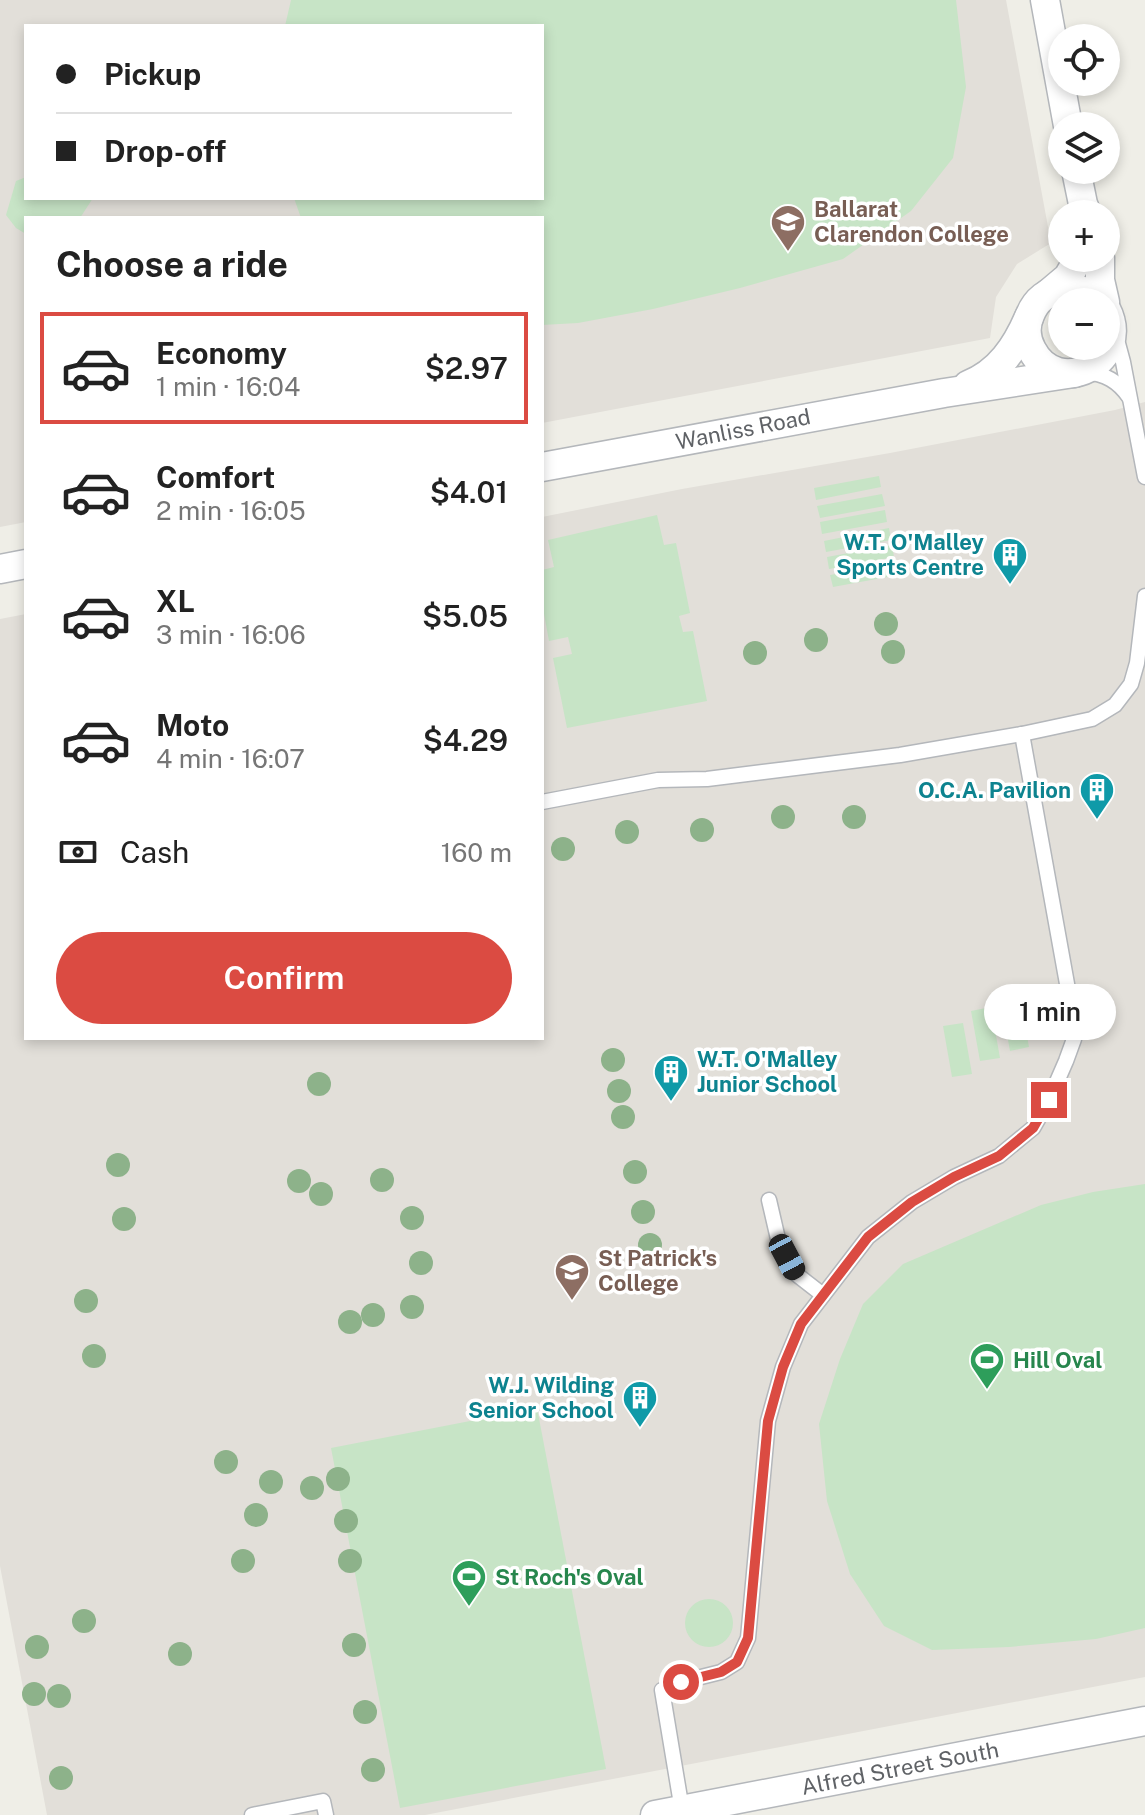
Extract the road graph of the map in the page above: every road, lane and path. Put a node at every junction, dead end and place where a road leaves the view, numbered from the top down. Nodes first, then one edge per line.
1 (1045, 0) edge
2 (1065, 112) edge
3 (1071, 272) edge
4 (1055, 288) edge
5 (1048, 294) edge
6 (1029, 316) junction
7 (1120, 352) edge
8 (1100, 360) edge
9 (1078, 372) junction
10 (944, 393) junction
11 (1131, 405) junction
12 (544, 467) edge
13 (1145, 477) edge
14 (24, 564) edge
15 (0, 569) edge
16 (1145, 596) edge
17 (1022, 734) junction
18 (544, 802) edge
19 (769, 1200) dead end
20 (823, 1295) junction
21 (1145, 1721) edge
22 (668, 1812) edge
23 (252, 1815) edge
24 (326, 1815) edge

1 - 2 street
3 - 4 street
5 - 6 street
6 - 9 street
6 - 10 street, Wanliss Road
7 - 11 lane
8 - 9 street
9 - 10 street, Wanliss Road
9 - 11 lane
10 - 12 street, Wanliss Road
11 - 13 lane
14 - 15 street
16 - 17 lane
17 - 18 lane
17 - 20 lane
19 - 20 lane
20 - 22 lane
21 - 22 street, Alfred Street South
23 - 24 lane

